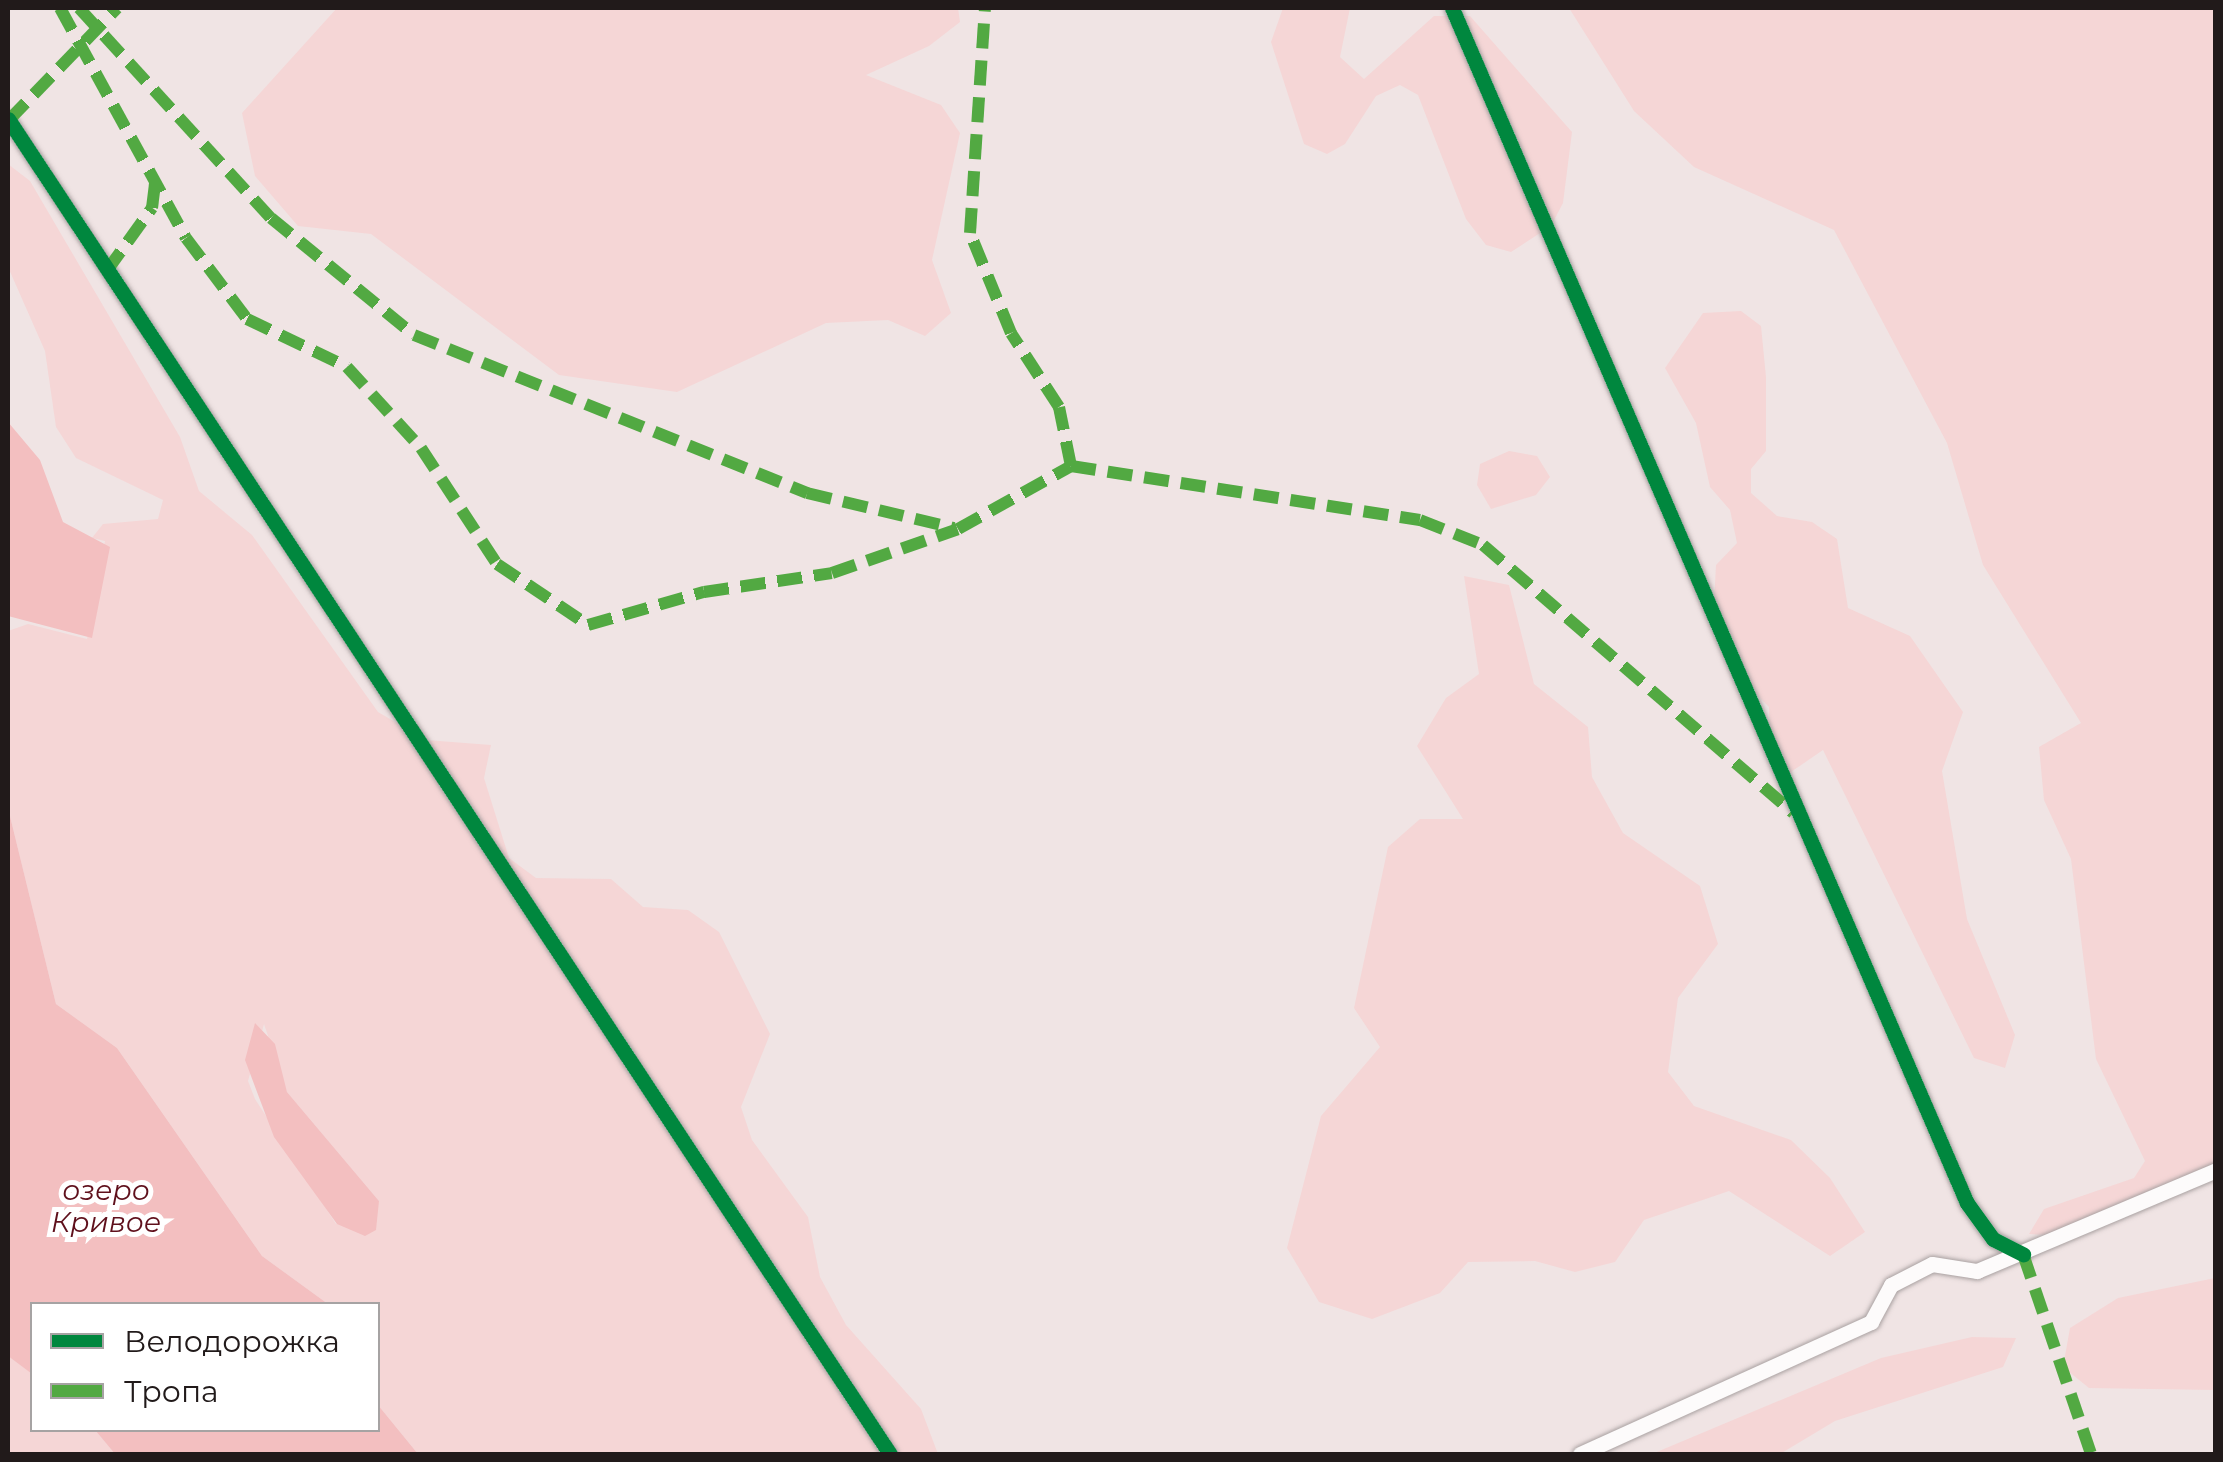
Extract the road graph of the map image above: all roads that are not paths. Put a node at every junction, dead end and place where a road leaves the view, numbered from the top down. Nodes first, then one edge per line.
1 (1452, 8) edge
2 (8, 120) edge
3 (2216, 1170) edge
4 (2023, 1254) junction
5 (890, 1454) edge
6 (1580, 1454) edge

1 - 4 street
2 - 5 street
3 - 4 street
4 - 6 street

